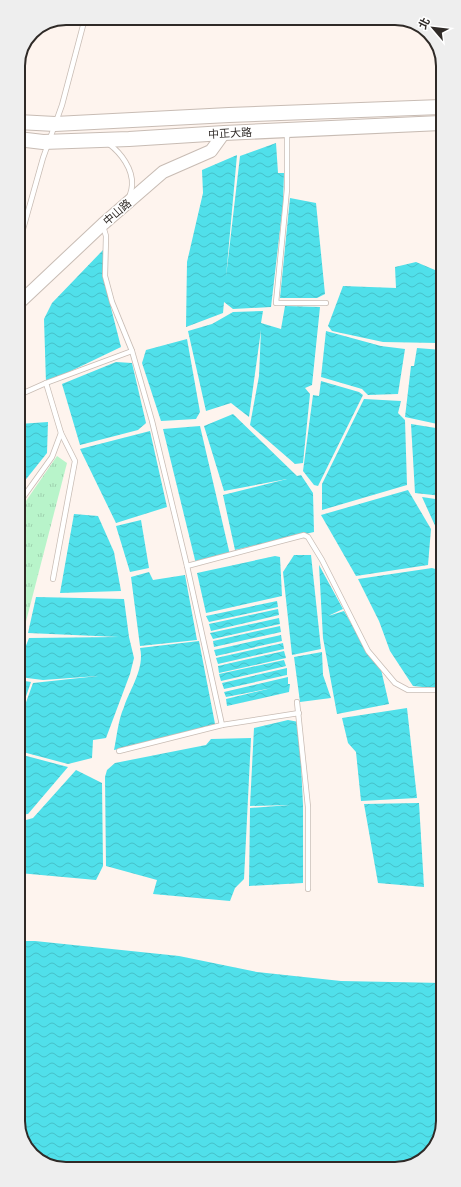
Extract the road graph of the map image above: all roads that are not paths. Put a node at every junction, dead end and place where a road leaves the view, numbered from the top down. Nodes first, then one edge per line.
1 (83, 25) edge
2 (436, 107) edge
3 (25, 122) edge
4 (436, 123) edge
5 (55, 124) junction
6 (287, 130) junction
7 (224, 133) junction
8 (25, 139) edge
9 (100, 140) junction
10 (49, 141) junction
11 (128, 202) junction
12 (25, 222) edge
13 (103, 224) junction
14 (25, 297) edge
15 (326, 304) dead end
16 (132, 351) junction
17 (46, 383) junction
18 (25, 392) edge
19 (61, 432) junction
20 (25, 495) edge
21 (187, 566) junction
22 (53, 579) dead end
23 (436, 690) edge
24 (297, 702) dead end
25 (299, 712) junction
26 (222, 725) junction
27 (119, 751) dead end
28 (308, 889) dead end

1 - 5 lane
2 - 5 main road, 中正大路
3 - 5 main road, 中正大路
4 - 6 main road, 中正大路
5 - 10 lane
6 - 7 main road, 中正大路
6 - 15 lane
7 - 9 main road, 中正大路
7 - 11 street, 中山路
8 - 10 main road, 中正大路
9 - 10 main road, 中正大路
9 - 11 lane
10 - 12 lane
11 - 13 street, 中山路
13 - 14 street, 中山路
13 - 16 lane
16 - 17 lane
16 - 21 lane
17 - 18 lane
17 - 19 lane
19 - 20 lane
19 - 22 lane
21 - 23 lane
21 - 26 lane
24 - 25 lane
25 - 26 lane
25 - 28 lane
26 - 27 lane

